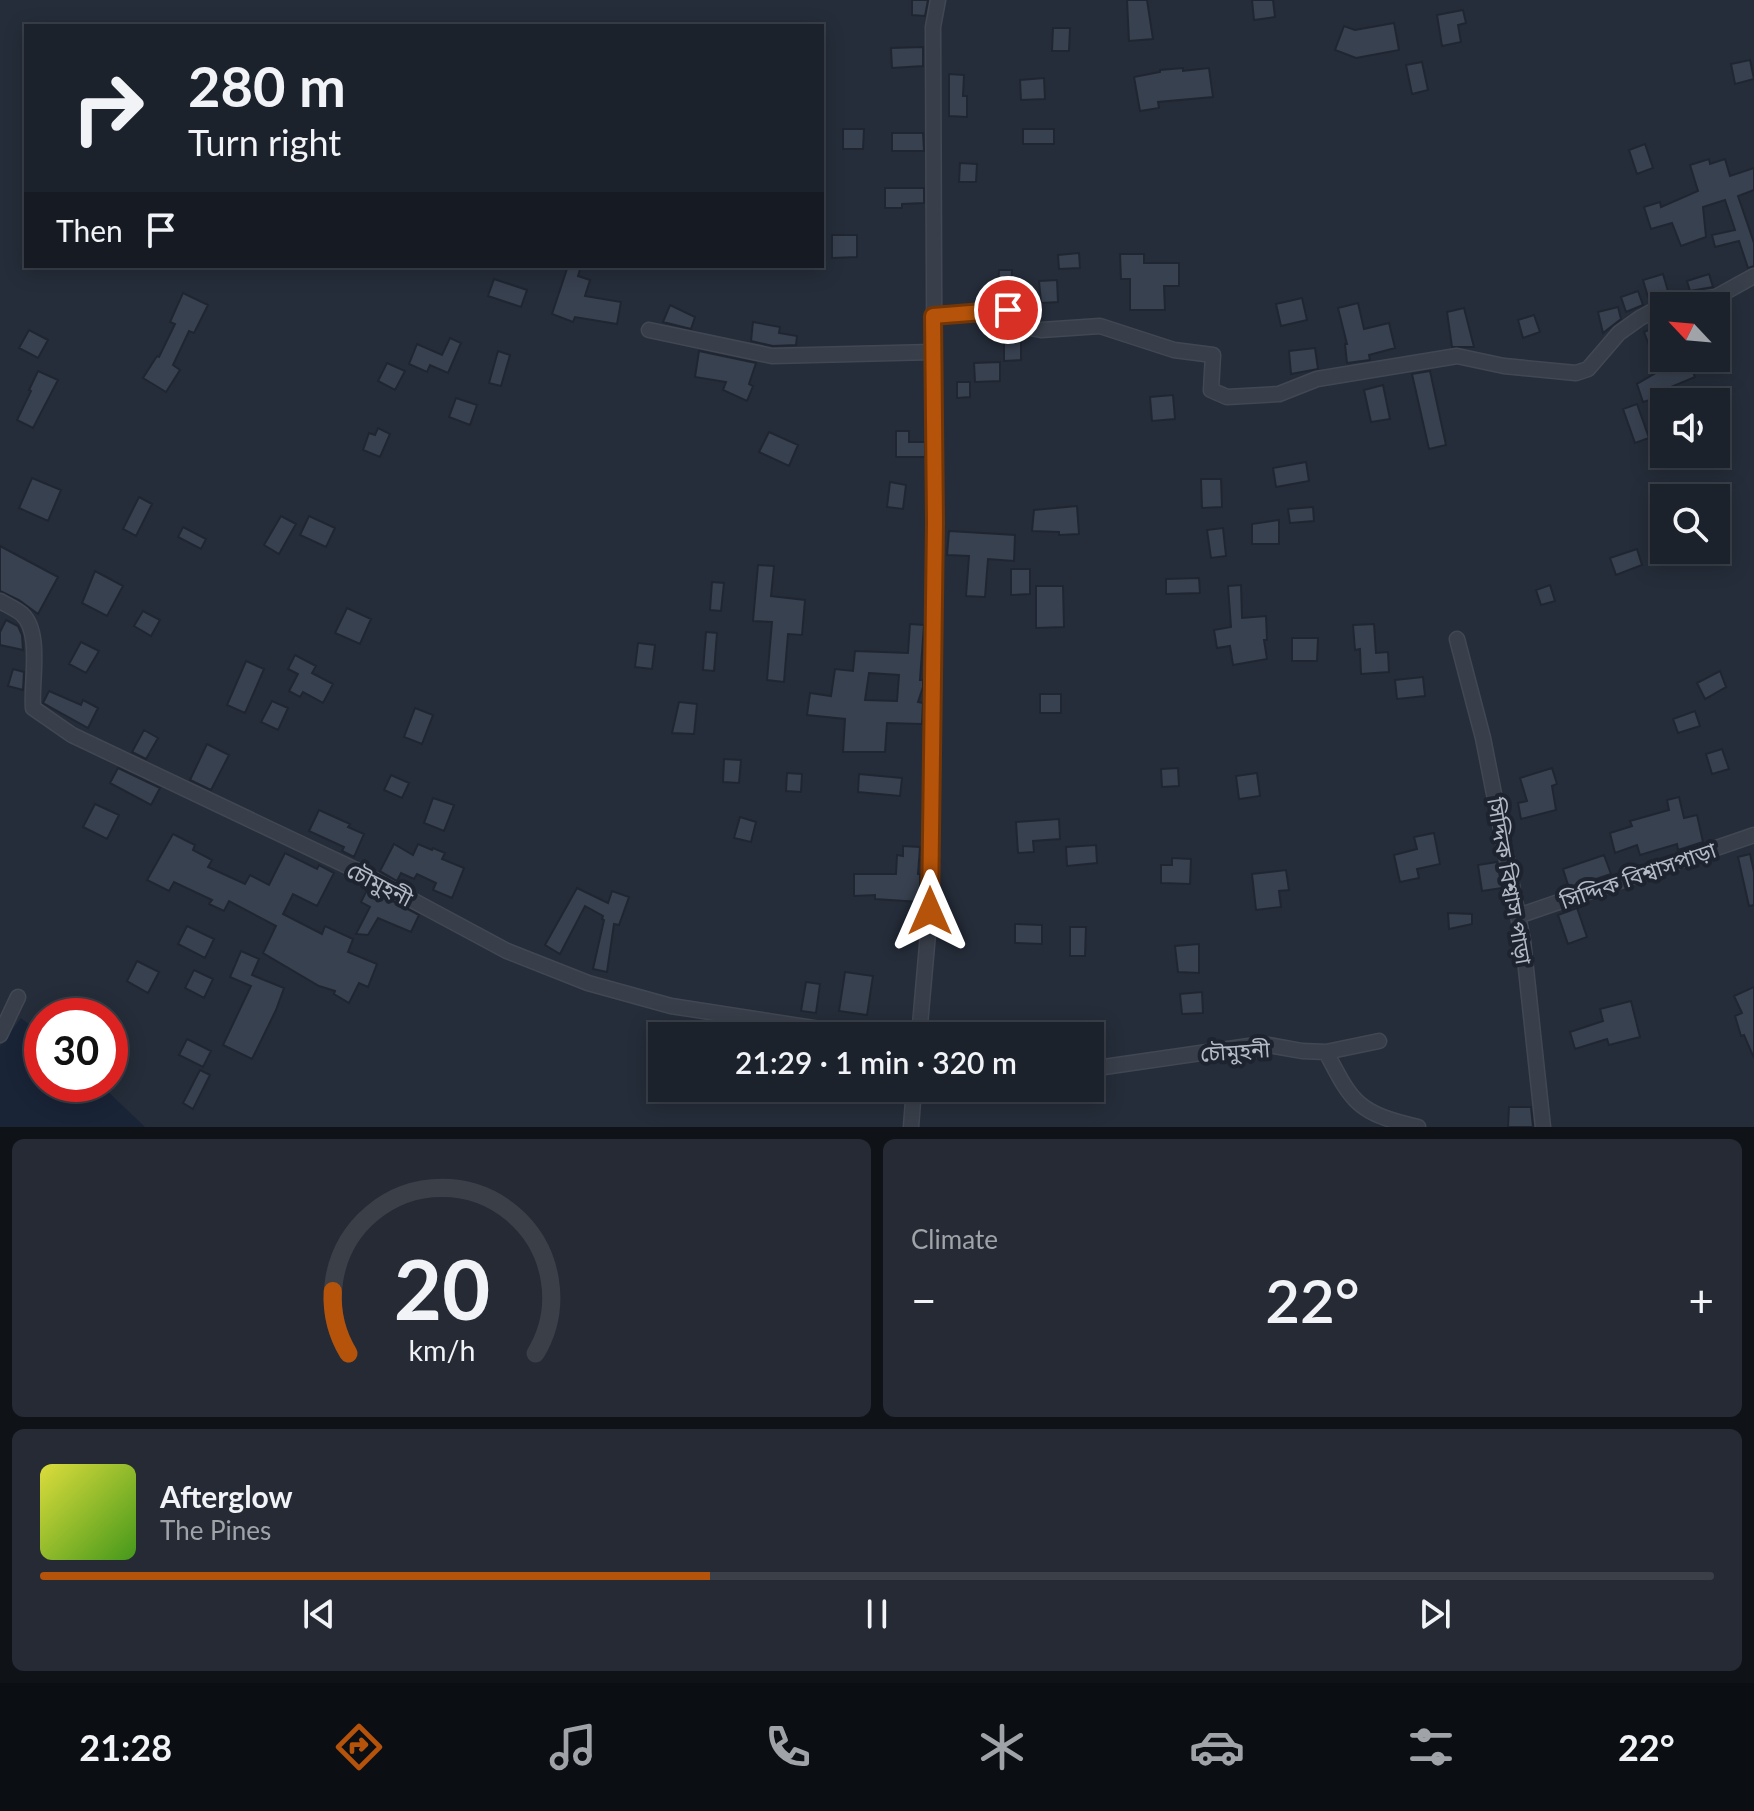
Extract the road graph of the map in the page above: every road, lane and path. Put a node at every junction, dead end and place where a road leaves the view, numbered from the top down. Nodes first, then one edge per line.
1 (938, 0) edge
2 (1754, 276) edge
3 (933, 316) junction
4 (649, 330) dead end
5 (933, 352) junction
6 (0, 601) edge
7 (1457, 639) dead end
8 (1754, 835) edge
9 (1520, 915) junction
10 (18, 997) dead end
11 (774, 1022) edge
12 (920, 1022) edge
13 (0, 1035) edge
14 (1379, 1041) dead end
15 (1326, 1052) junction
16 (1104, 1067) edge
17 (913, 1102) edge
18 (911, 1127) edge
19 (1418, 1127) edge
20 (1543, 1127) edge

1 - 3 street
2 - 3 street
3 - 5 street
4 - 5 street
5 - 12 street
6 - 11 street, চৌমুহনী
7 - 9 street, সিদ্দিক বিশ্বাস পাড়া
8 - 9 street, সিদ্দিক বিশ্বাসপাড়া
9 - 20 street, সিদ্দিক বিশ্বাস পাড়া
10 - 13 street
14 - 15 street, চৌমুহনী
15 - 16 street, চৌমুহনী
15 - 19 street
17 - 18 street

